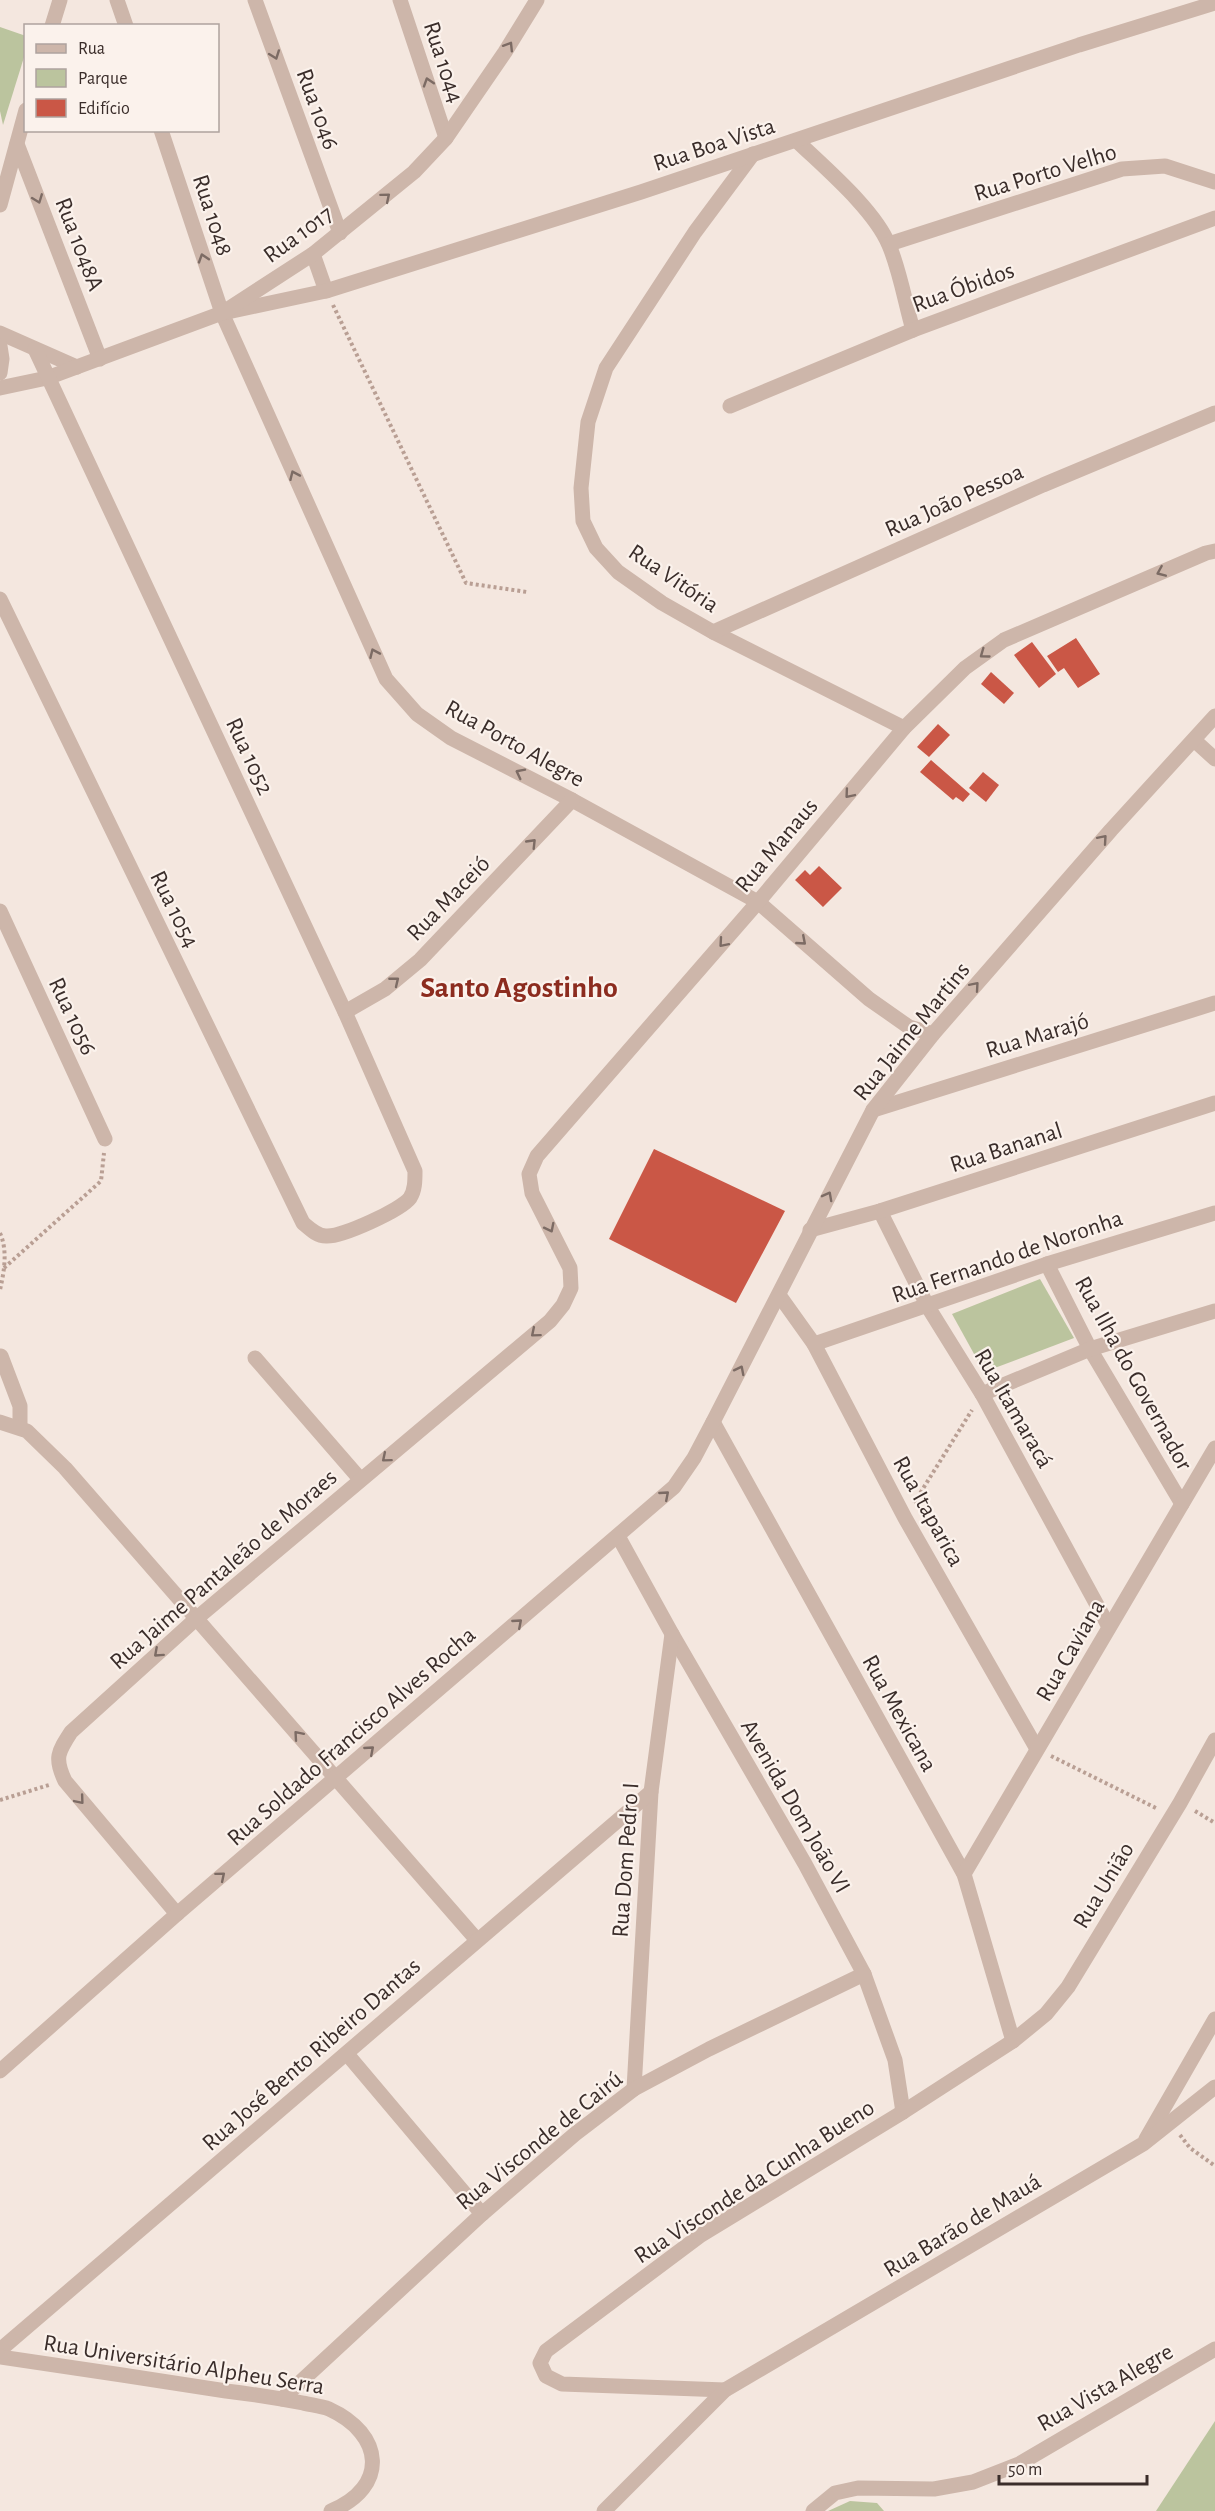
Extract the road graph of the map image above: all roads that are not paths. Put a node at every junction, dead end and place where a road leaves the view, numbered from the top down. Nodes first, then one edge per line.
1 (60, 0) edge
2 (117, 0) edge
3 (255, 0) edge
4 (400, 0) edge
5 (537, 0) edge
6 (1215, 3) edge
7 (53, 24) edge
8 (125, 24) edge
9 (24, 118) edge
10 (162, 132) edge
11 (446, 138) junction
12 (797, 141) junction
13 (17, 144) junction
14 (753, 154) junction
15 (1215, 182) edge
16 (0, 205) edge
17 (1215, 218) edge
18 (340, 232) junction
19 (889, 244) junction
20 (313, 254) junction
21 (326, 291) junction
22 (222, 313) junction
23 (914, 330) junction
24 (0, 333) edge
25 (0, 346) edge
26 (35, 349) junction
27 (100, 359) junction
28 (77, 367) junction
29 (0, 373) edge
30 (47, 378) junction
31 (0, 388) edge
32 (730, 406) dead end
33 (1215, 413) edge
34 (1215, 551) edge
35 (0, 599) edge
36 (713, 632) junction
37 (1215, 716) edge
38 (904, 728) junction
39 (1194, 740) junction
40 (1215, 759) edge
41 (572, 800) junction
42 (758, 902) junction
43 (0, 911) edge
44 (1215, 1003) edge
45 (345, 1012) junction
46 (933, 1034) junction
47 (1215, 1103) edge
48 (873, 1110) junction
49 (105, 1139) road end
50 (415, 1185) joint
51 (880, 1211) junction
52 (1215, 1213) edge
53 (810, 1230) junction
54 (1047, 1264) junction
55 (571, 1288) joint
56 (779, 1295) junction
57 (928, 1307) junction
58 (1215, 1311) edge
59 (814, 1344) junction
60 (1090, 1349) junction
61 (1, 1356) edge
62 (255, 1358) dead end
63 (981, 1394) junction
64 (0, 1422) edge
65 (713, 1422) junction
66 (20, 1428) junction
67 (1215, 1448) edge
68 (360, 1479) junction
69 (1182, 1504) junction
70 (618, 1536) junction
71 (197, 1618) junction
72 (1110, 1627) junction
73 (672, 1635) junction
74 (1215, 1740) edge
75 (1037, 1749) junction
76 (337, 1779) junction
77 (651, 1792) junction
78 (964, 1874) junction
79 (177, 1914) junction
80 (477, 1940) junction
81 (864, 1974) junction
82 (1215, 2019) edge
83 (1013, 2041) junction
84 (347, 2054) junction
85 (0, 2071) edge
86 (1215, 2087) edge
87 (634, 2089) junction
88 (903, 2112) junction
89 (1143, 2144) junction
90 (482, 2214) junction
91 (1215, 2349) edge
92 (0, 2350) edge
93 (0, 2357) edge
94 (725, 2390) junction
95 (282, 2399) junction
96 (331, 2511) edge
97 (604, 2511) edge
98 (813, 2511) edge

1 - 7 street
2 - 8 street
3 -> 18 street, Rua 1046
11 -> 4 street, Rua 1044
11 -> 5 street, Rua 1017
6 - 12 street, Rua Boa Vista
9 - 13 street
22 -> 10 street, Rua 1048
18 -> 11 street, Rua 1017
12 - 14 street, Rua Boa Vista
12 - 19 street
13 - 16 street
13 -> 27 street, Rua 1048A
14 - 21 street, Rua Boa Vista
14 - 36 street, Rua Vitória
15 - 19 street, Rua Porto Velho
17 - 23 street, Rua Óbidos
18 - 20 street, Rua 1017
19 - 23 street
20 - 21 street
20 - 22 street, Rua 1017
21 - 22 street, Rua Boa Vista
22 - 27 street, Rua 1017
41 -> 22 street, Rua Porto Alegre
23 - 32 street, Rua Óbidos
24 - 26 street
25 - 29 street
26 - 28 street
26 - 30 street, Rua 1052
27 - 28 street, Rua 1017
28 - 30 street, Rua 1017
30 - 31 street, Rua 1017
30 - 45 street, Rua 1052
33 - 36 street, Rua João Pessoa
34 -> 38 street, Rua Manaus
35 - 50 street, Rua 1054
36 - 38 street, Rua Vitória
37 - 39 street, Rua Jaime Martins
38 -> 42 street, Rua Manaus
39 - 40 street
46 -> 39 street, Rua Jaime Martins
41 - 42 street, Rua Porto Alegre
45 -> 41 street, Rua Maceió
42 -> 46 street, Rua Porto Alegre
42 -> 55 street, Rua Manaus
43 - 49 street, Rua 1056
44 - 48 street, Rua Marajó
45 - 50 street, Rua 1052
46 - 48 street, Rua Jaime Martins
47 - 51 street, Rua Bananal
53 -> 48 street, Rua Jaime Martins
51 - 53 street, Rua Bananal
51 - 57 street, Rua Itamaracá
52 - 54 street, Rua Fernando de Noronha
53 - 56 street, Rua Jaime Martins
54 - 57 street, Rua Fernando de Noronha
54 - 60 street, Rua Ilha do Governador
55 -> 68 street, Rua Jaime Pantaleão de Moraes
56 - 59 street, Rua Itaparica
65 -> 56 street, Rua Jaime Martins
57 - 59 street, Rua Fernando de Noronha
57 - 63 street, Rua Itamaracá
58 - 60 street
59 - 75 street, Rua Itaparica
60 - 63 street
60 - 69 street, Rua Ilha do Governador
61 - 66 street
62 - 68 street
63 - 72 street, Rua Itamaracá
64 - 66 street
70 -> 65 street, Rua Soldado Francisco Alves Rocha
65 - 78 street, Rua Mexicana
66 - 71 street
67 - 69 street, Rua Caviana
68 - 71 street, Rua Jaime Pantaleão de Moraes
69 - 72 street, Rua Caviana
70 - 73 street, Avenida Dom João VI
76 -> 70 street, Rua Soldado Francisco Alves Rocha
76 -> 71 street
71 -> 79 street, Rua Jaime Pantaleão de Moraes
72 - 75 street, Rua Caviana
73 - 77 street, Rua Dom Pedro I
73 - 81 street, Avenida Dom João VI
74 - 83 street, Rua União
75 - 78 street, Rua Caviana
79 -> 76 street, Rua Soldado Francisco Alves Rocha
76 - 80 street
77 - 80 street, Rua José Bento Ribeiro Dantas
77 - 87 street, Rua Dom Pedro I
78 - 83 street, Rua Mexicana
79 - 85 street, Rua Soldado Francisco Alves Rocha
80 - 84 street, Rua José Bento Ribeiro Dantas
81 - 87 street, Rua Visconde de Cairú
81 - 88 street, Avenida Dom João VI
82 - 89 street
83 - 88 street, Rua Visconde da Cunha Bueno
84 - 90 street
84 - 92 street, Rua José Bento Ribeiro Dantas
86 - 89 street, Rua Barão de Mauá
87 - 90 street, Rua Visconde de Cairú
88 - 94 street, Rua Visconde da Cunha Bueno
89 - 94 street, Rua Barão de Mauá
90 - 95 street, Rua Visconde de Cairú
91 - 98 street, Rua Vista Alegre
93 - 95 street, Rua Universitário Alpheu Serra
94 - 97 street, Rua Barão de Mauá
95 - 96 street, Rua Universitário Alpheu Serra

